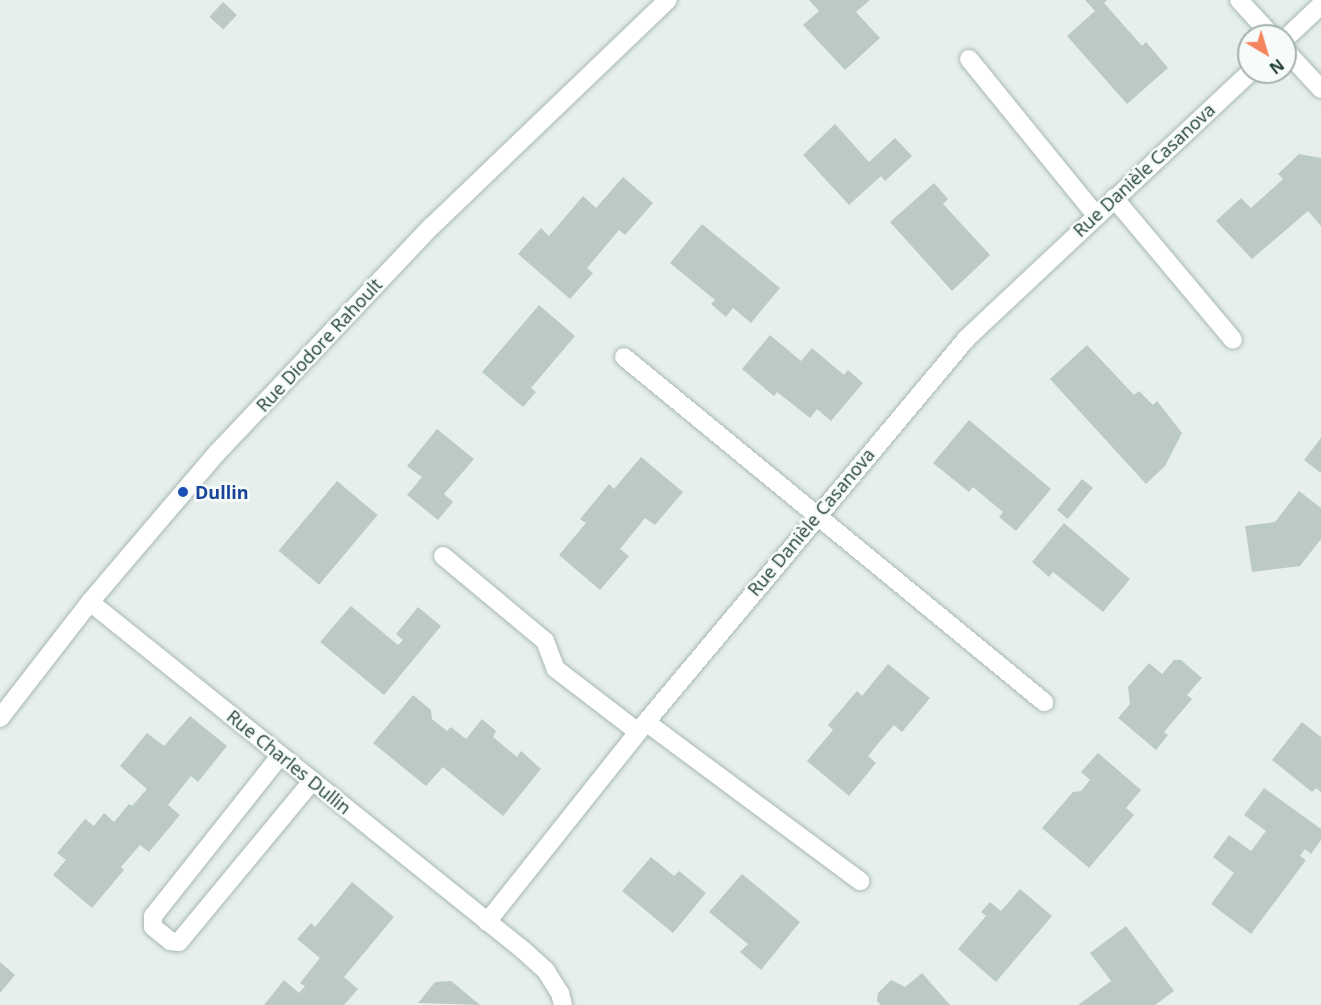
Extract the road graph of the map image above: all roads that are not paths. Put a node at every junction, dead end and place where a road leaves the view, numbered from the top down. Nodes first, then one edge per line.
1 (668, 0) edge
2 (1239, 0) edge
3 (1321, 5) edge
4 (1261, 24) edge
5 (1297, 28) edge
6 (969, 59) dead end
7 (1297, 63) edge
8 (1237, 84) edge
9 (1321, 89) edge
10 (1114, 198) junction
11 (1095, 214) junction
12 (1233, 340) dead end
13 (624, 357) dead end
14 (818, 513) junction
15 (443, 556) dead end
16 (90, 602) junction
17 (1044, 702) dead end
18 (0, 718) edge
19 (642, 727) junction
20 (280, 756) junction
21 (312, 781) junction
22 (860, 880) dead end
23 (487, 921) junction
24 (558, 1001) edge

1 - 16 street, Rue Diodore Rahoult
2 - 4 street
3 - 5 street
6 - 11 street
7 - 9 street
8 - 10 street, Rue Danièle Casanova
10 - 11 street, Rue Danièle Casanova
10 - 12 street
11 - 14 street, Rue Danièle Casanova
13 - 14 street
14 - 17 street
14 - 19 street, Rue Danièle Casanova
15 - 19 street
16 - 18 street, Rue Diodore Rahoult
16 - 20 street, Rue Charles Dullin
19 - 22 street
19 - 23 street, Rue Danièle Casanova
20 - 21 street, Rue Charles Dullin
20 - 21 street
21 - 23 street, Rue Charles Dullin
23 - 24 street

